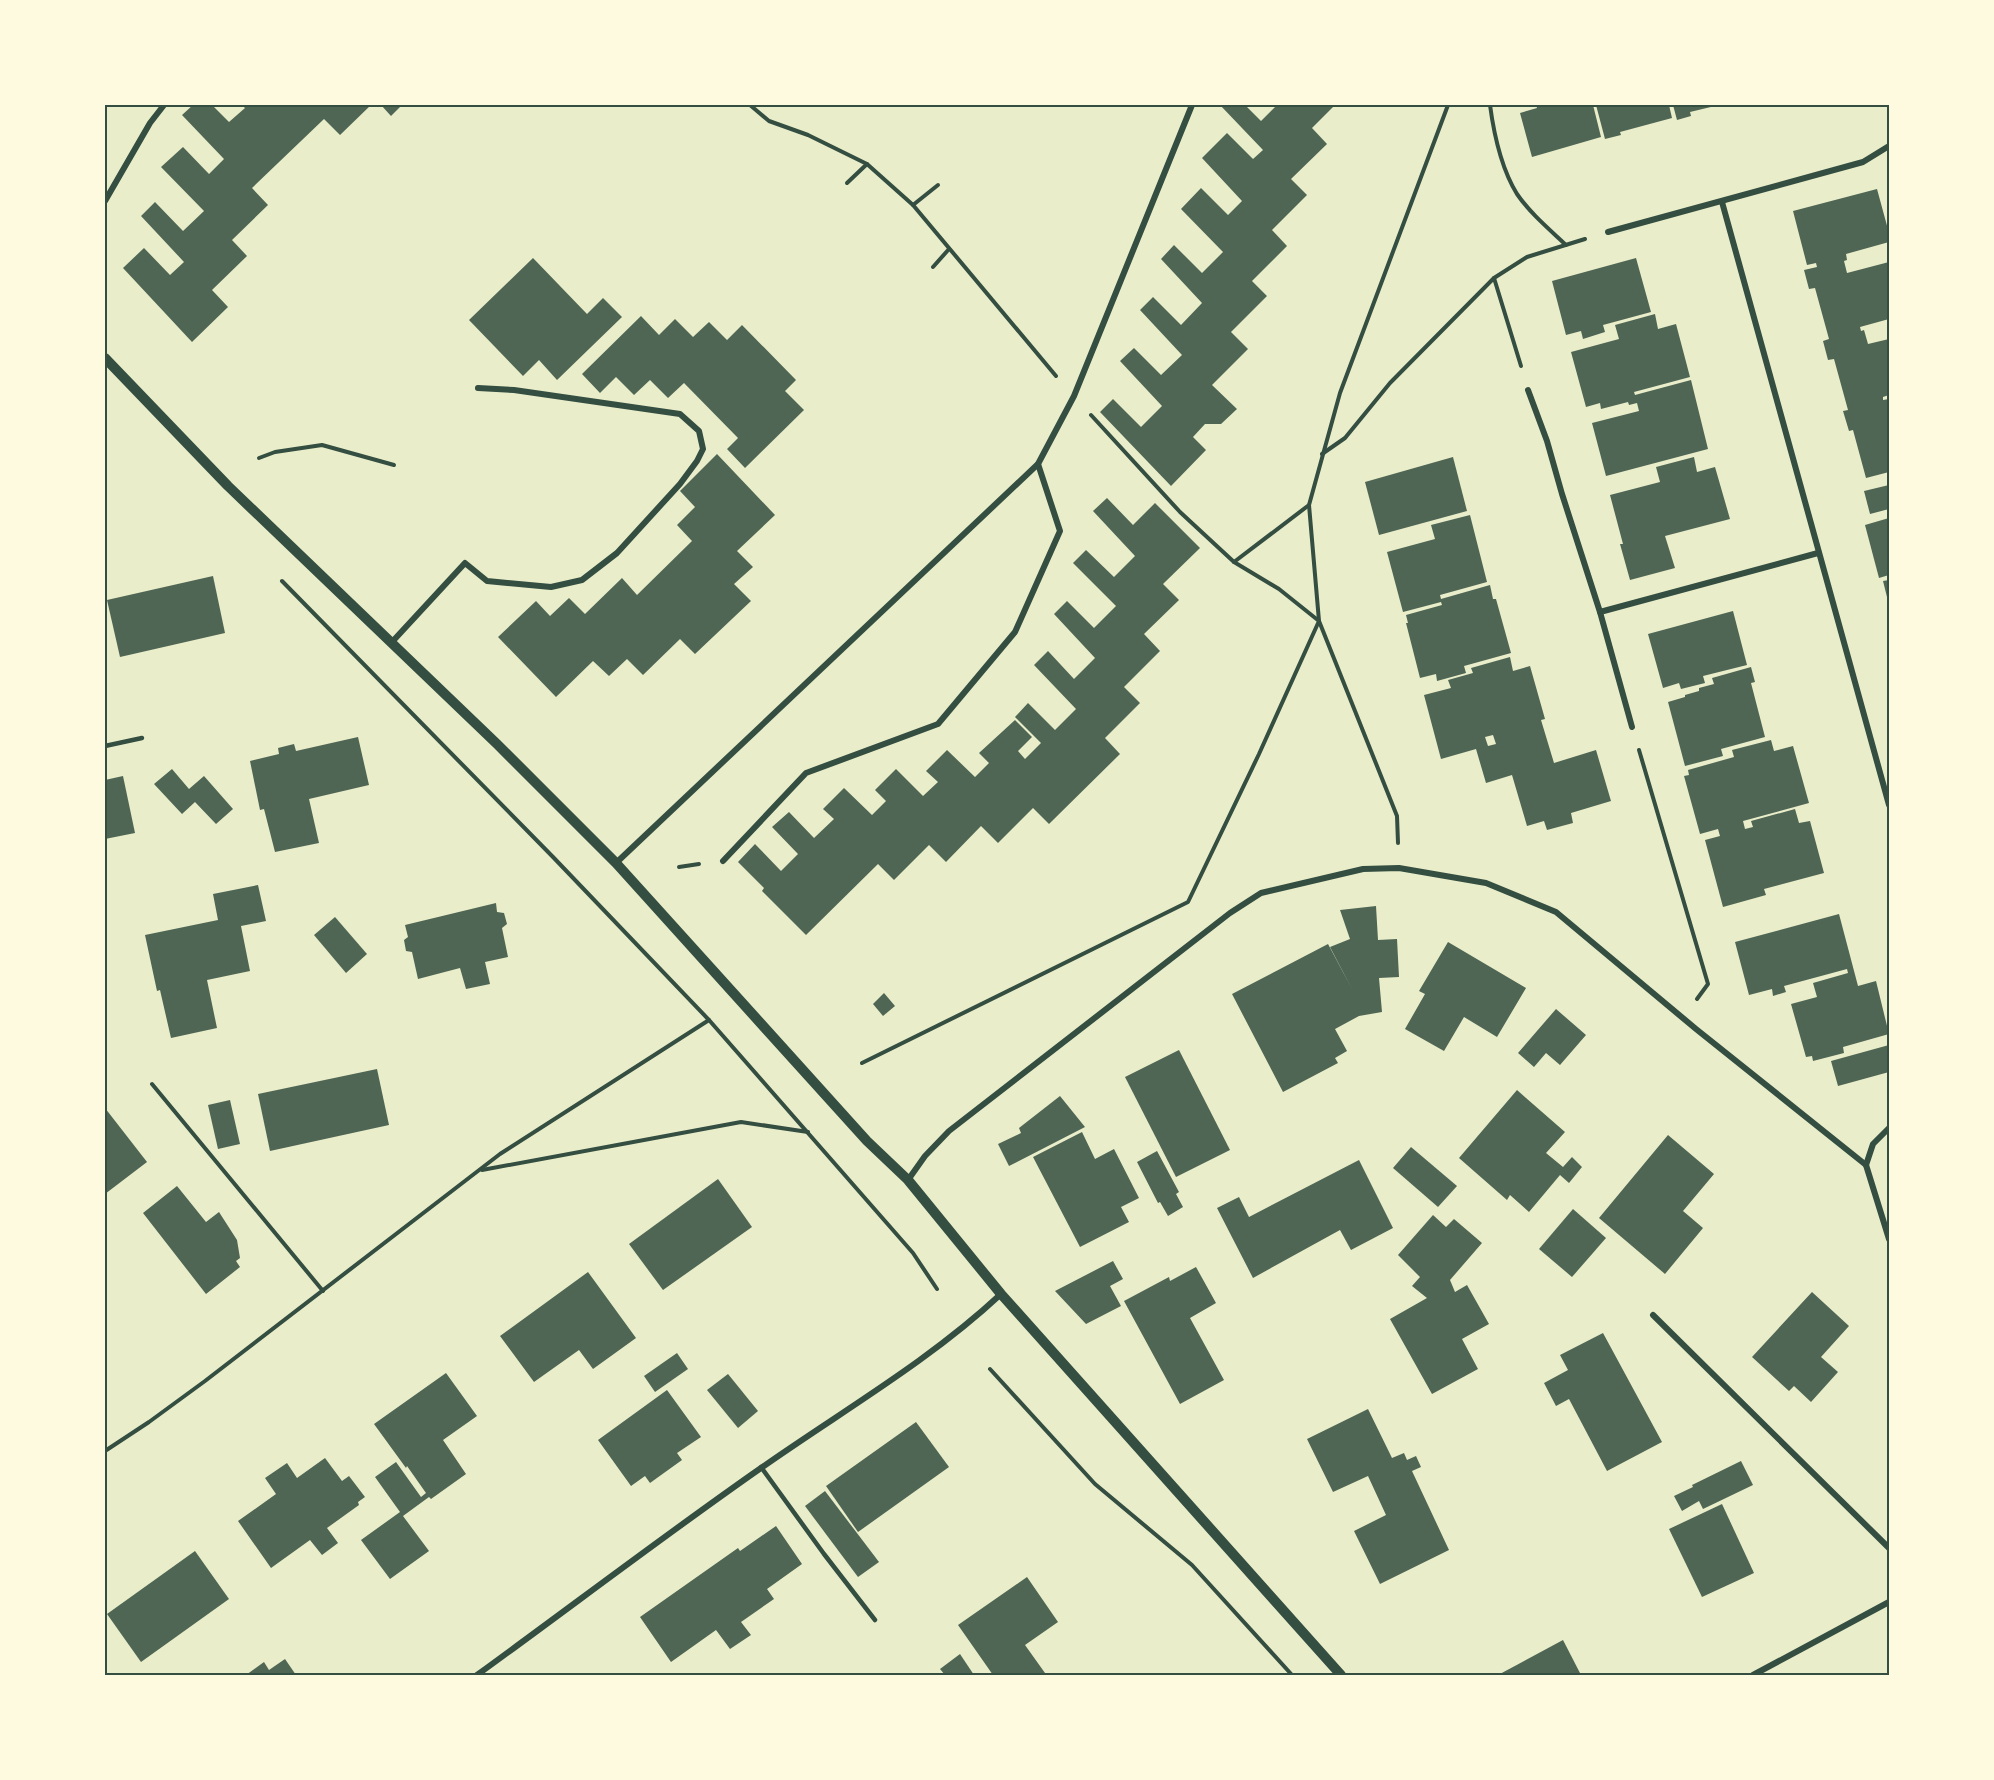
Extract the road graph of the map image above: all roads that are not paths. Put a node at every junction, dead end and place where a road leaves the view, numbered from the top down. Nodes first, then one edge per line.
1 (164, 105) edge
2 (1192, 105) edge
3 (1889, 147) edge
4 (105, 201) edge
5 (1722, 202) junction
6 (1608, 232) road end
7 (105, 358) edge
8 (478, 388) dead end
9 (1528, 390) road end
10 (1038, 464) junction
11 (1818, 553) junction
12 (1600, 612) junction
13 (392, 642) junction
14 (1632, 728) road end
15 (142, 738) dead end
16 (105, 746) edge
17 (1889, 805) edge
18 (723, 861) dead end
19 (616, 863) junction
20 (1889, 1128) edge
21 (1866, 1165) junction
22 (908, 1180) junction
23 (1889, 1239) edge
24 (1001, 1294) junction
25 (1653, 1315) dead end
26 (761, 1467) junction
27 (1889, 1548) edge
28 (1889, 1602) edge
29 (875, 1620) dead end
30 (477, 1675) edge
31 (1341, 1675) edge
32 (1753, 1675) edge

1 - 4 street
2 - 10 street
3 - 5 street
5 - 6 street
5 - 11 street
7 - 13 street
8 - 13 street
9 - 12 street
10 - 18 street
10 - 19 street
11 - 12 street
11 - 17 street
12 - 14 street
13 - 19 street
15 - 16 lane
19 - 22 street
20 - 21 street
21 - 22 street
21 - 23 street
22 - 24 street
24 - 26 street
24 - 31 street
25 - 27 street
26 - 29 lane
26 - 30 street
28 - 32 street

